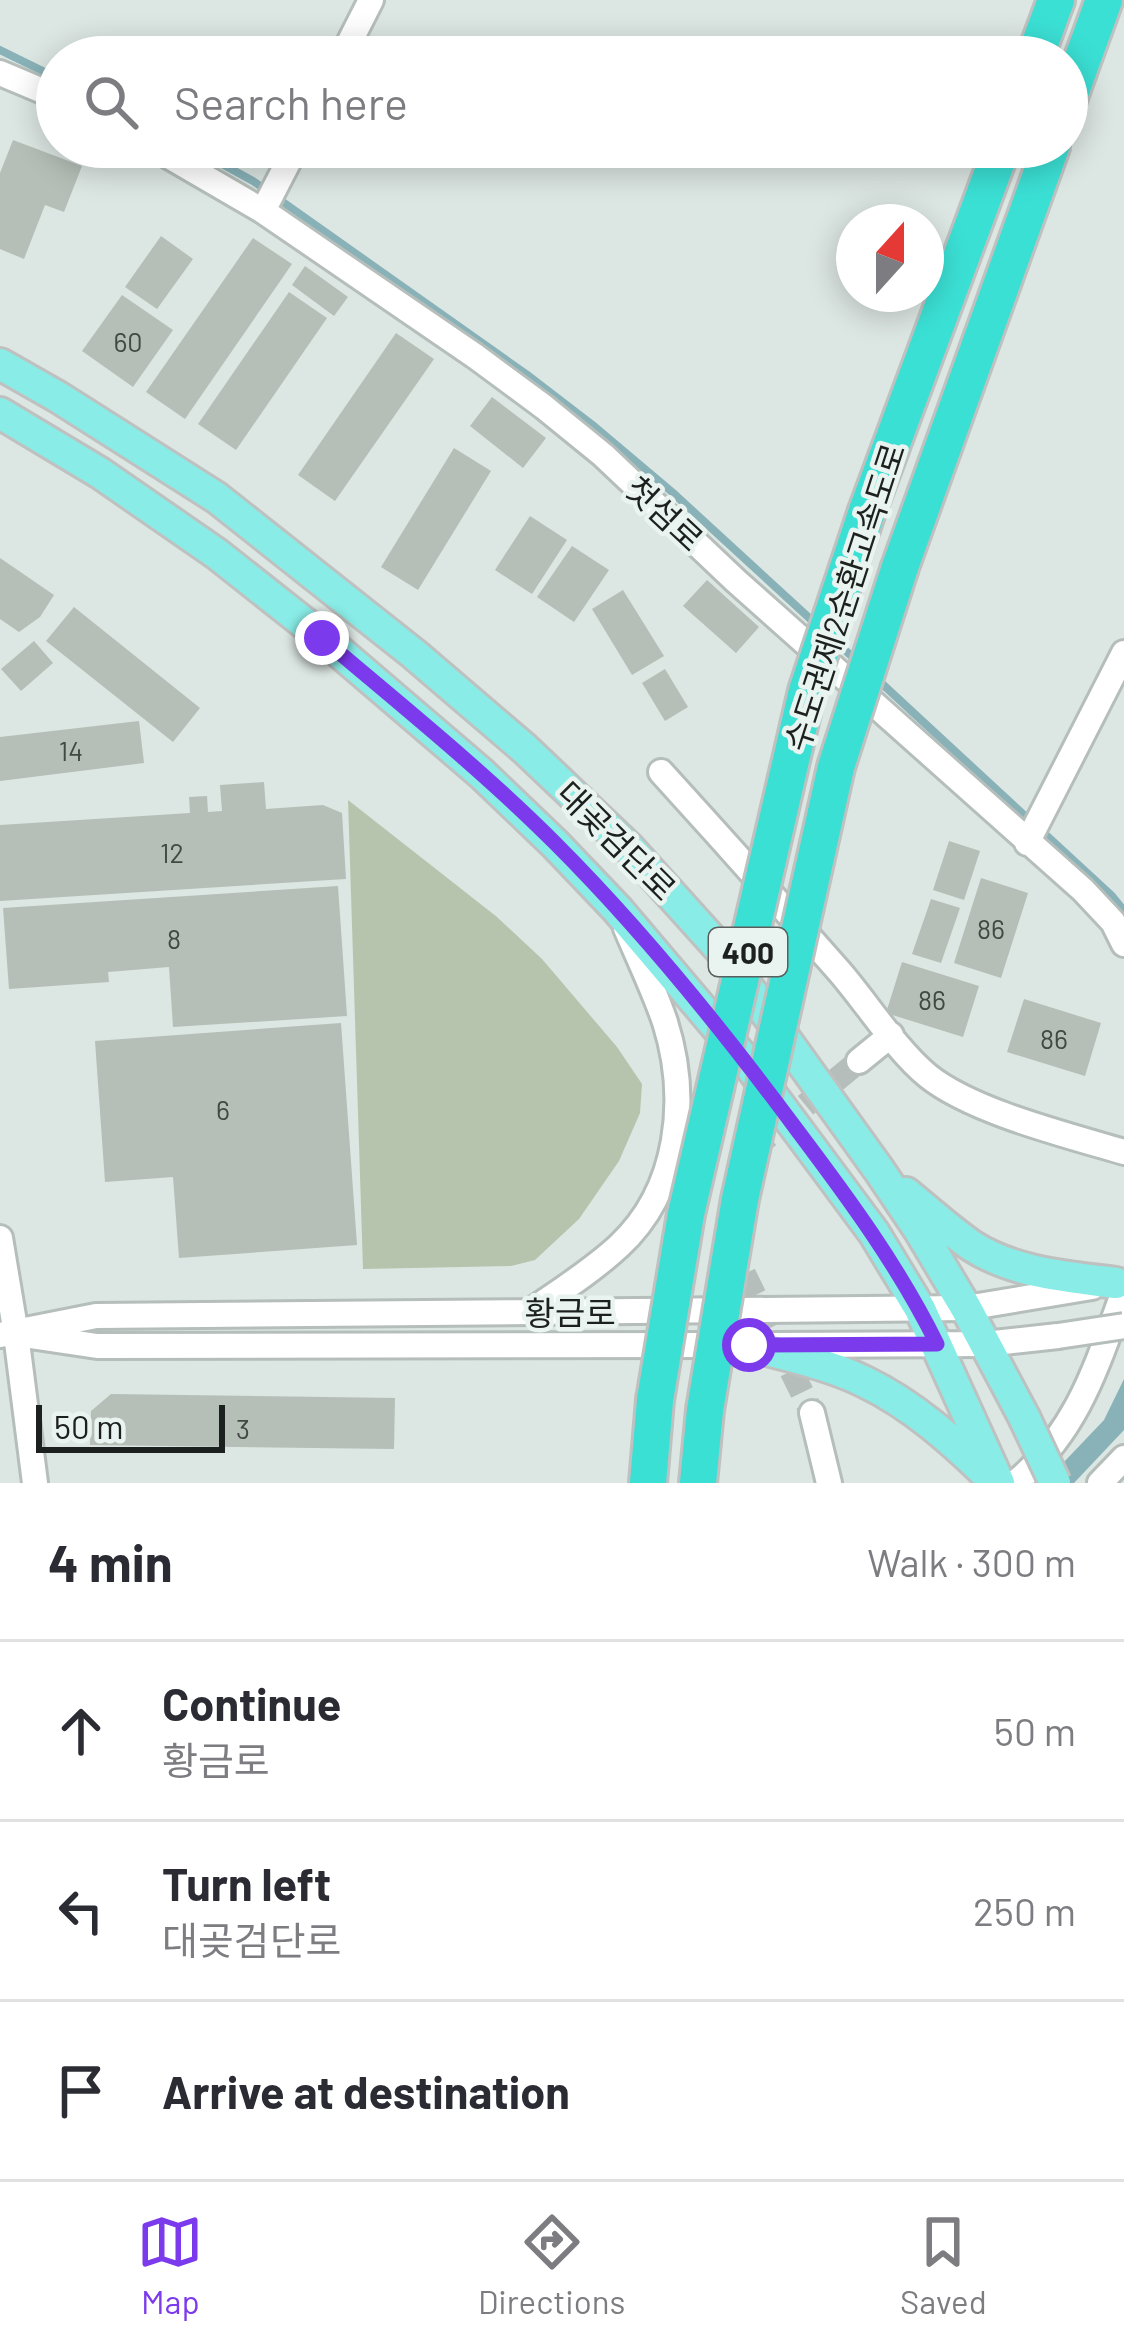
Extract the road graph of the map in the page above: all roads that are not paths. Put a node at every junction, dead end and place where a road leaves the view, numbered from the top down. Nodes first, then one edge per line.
1 (371, 0) edge
2 (1056, 0) edge
3 (1104, 0) edge
4 (353, 36) edge
5 (1043, 36) edge
6 (1088, 44) edge
7 (0, 73) edge
8 (36, 89) edge
9 (199, 168) edge
10 (285, 168) edge
11 (994, 168) edge
12 (1043, 168) edge
13 (268, 200) junction
14 (0, 364) edge
15 (0, 413) edge
16 (1124, 653) edge
17 (662, 772) dead end
18 (1027, 843) junction
19 (617, 909) junction
20 (1124, 944) edge
21 (891, 1035) junction
22 (860, 1061) tunnel mouth
23 (749, 1151) tunnel mouth
24 (1124, 1152) edge
25 (879, 1170) junction
26 (0, 1238) edge
27 (744, 1274) tunnel mouth
28 (1070, 1282) junction
29 (1122, 1286) edge
30 (966, 1308) junction
31 (920, 1309) junction
32 (530, 1312) junction
33 (1124, 1326) edge
34 (8, 1334) edge
35 (937, 1344) junction
36 (985, 1344) junction
37 (749, 1345) junction
38 (812, 1413) tunnel mouth
39 (1124, 1458) edge
40 (988, 1471) edge
41 (34, 1483) edge
42 (648, 1483) edge
43 (698, 1483) edge
44 (829, 1483) edge
45 (1015, 1483) edge
46 (1054, 1483) edge
47 (1100, 1483) edge

1 - 4 street
2 - 5 highway
3 - 6 highway
7 - 8 street
9 - 13 street, 첫섬로
10 - 13 street
11 - 42 highway, 수도권제2순환고속도로 / 400, bridge
12 - 43 highway, 수도권제2순환고속도로 / 400, bridge
13 - 18 street, 첫섬로
14 - 25 main road, 대곶검단로
15 - 19 main road, 대곶검단로
16 - 18 street
17 - 21 street
18 - 20 street, 첫섬로
19 - 31 main road, 대곶검단로
19 - 32 street
21 - 22 street
21 - 24 street
23 - 27 street
25 - 28 main road
25 - 30 main road, 대곶검단로
26 - 34 street
28 - 29 main road
28 - 30 street, 황금로
29 - 45 street
30 - 31 street, 황금로
30 - 36 main road, 대곶검단로
31 - 32 street, 황금로
31 - 35 main road, 대곶검단로
32 - 34 street, 황금로
33 - 36 street, 황금로, bridge
34 - 37 street, 황금로
34 - 41 street
35 - 36 street, 황금로
35 - 37 street, 황금로
35 - 40 main road, 대곶검단로
36 - 46 main road, 대곶검단로, bridge
37 - 40 main road
38 - 44 street
39 - 47 street

